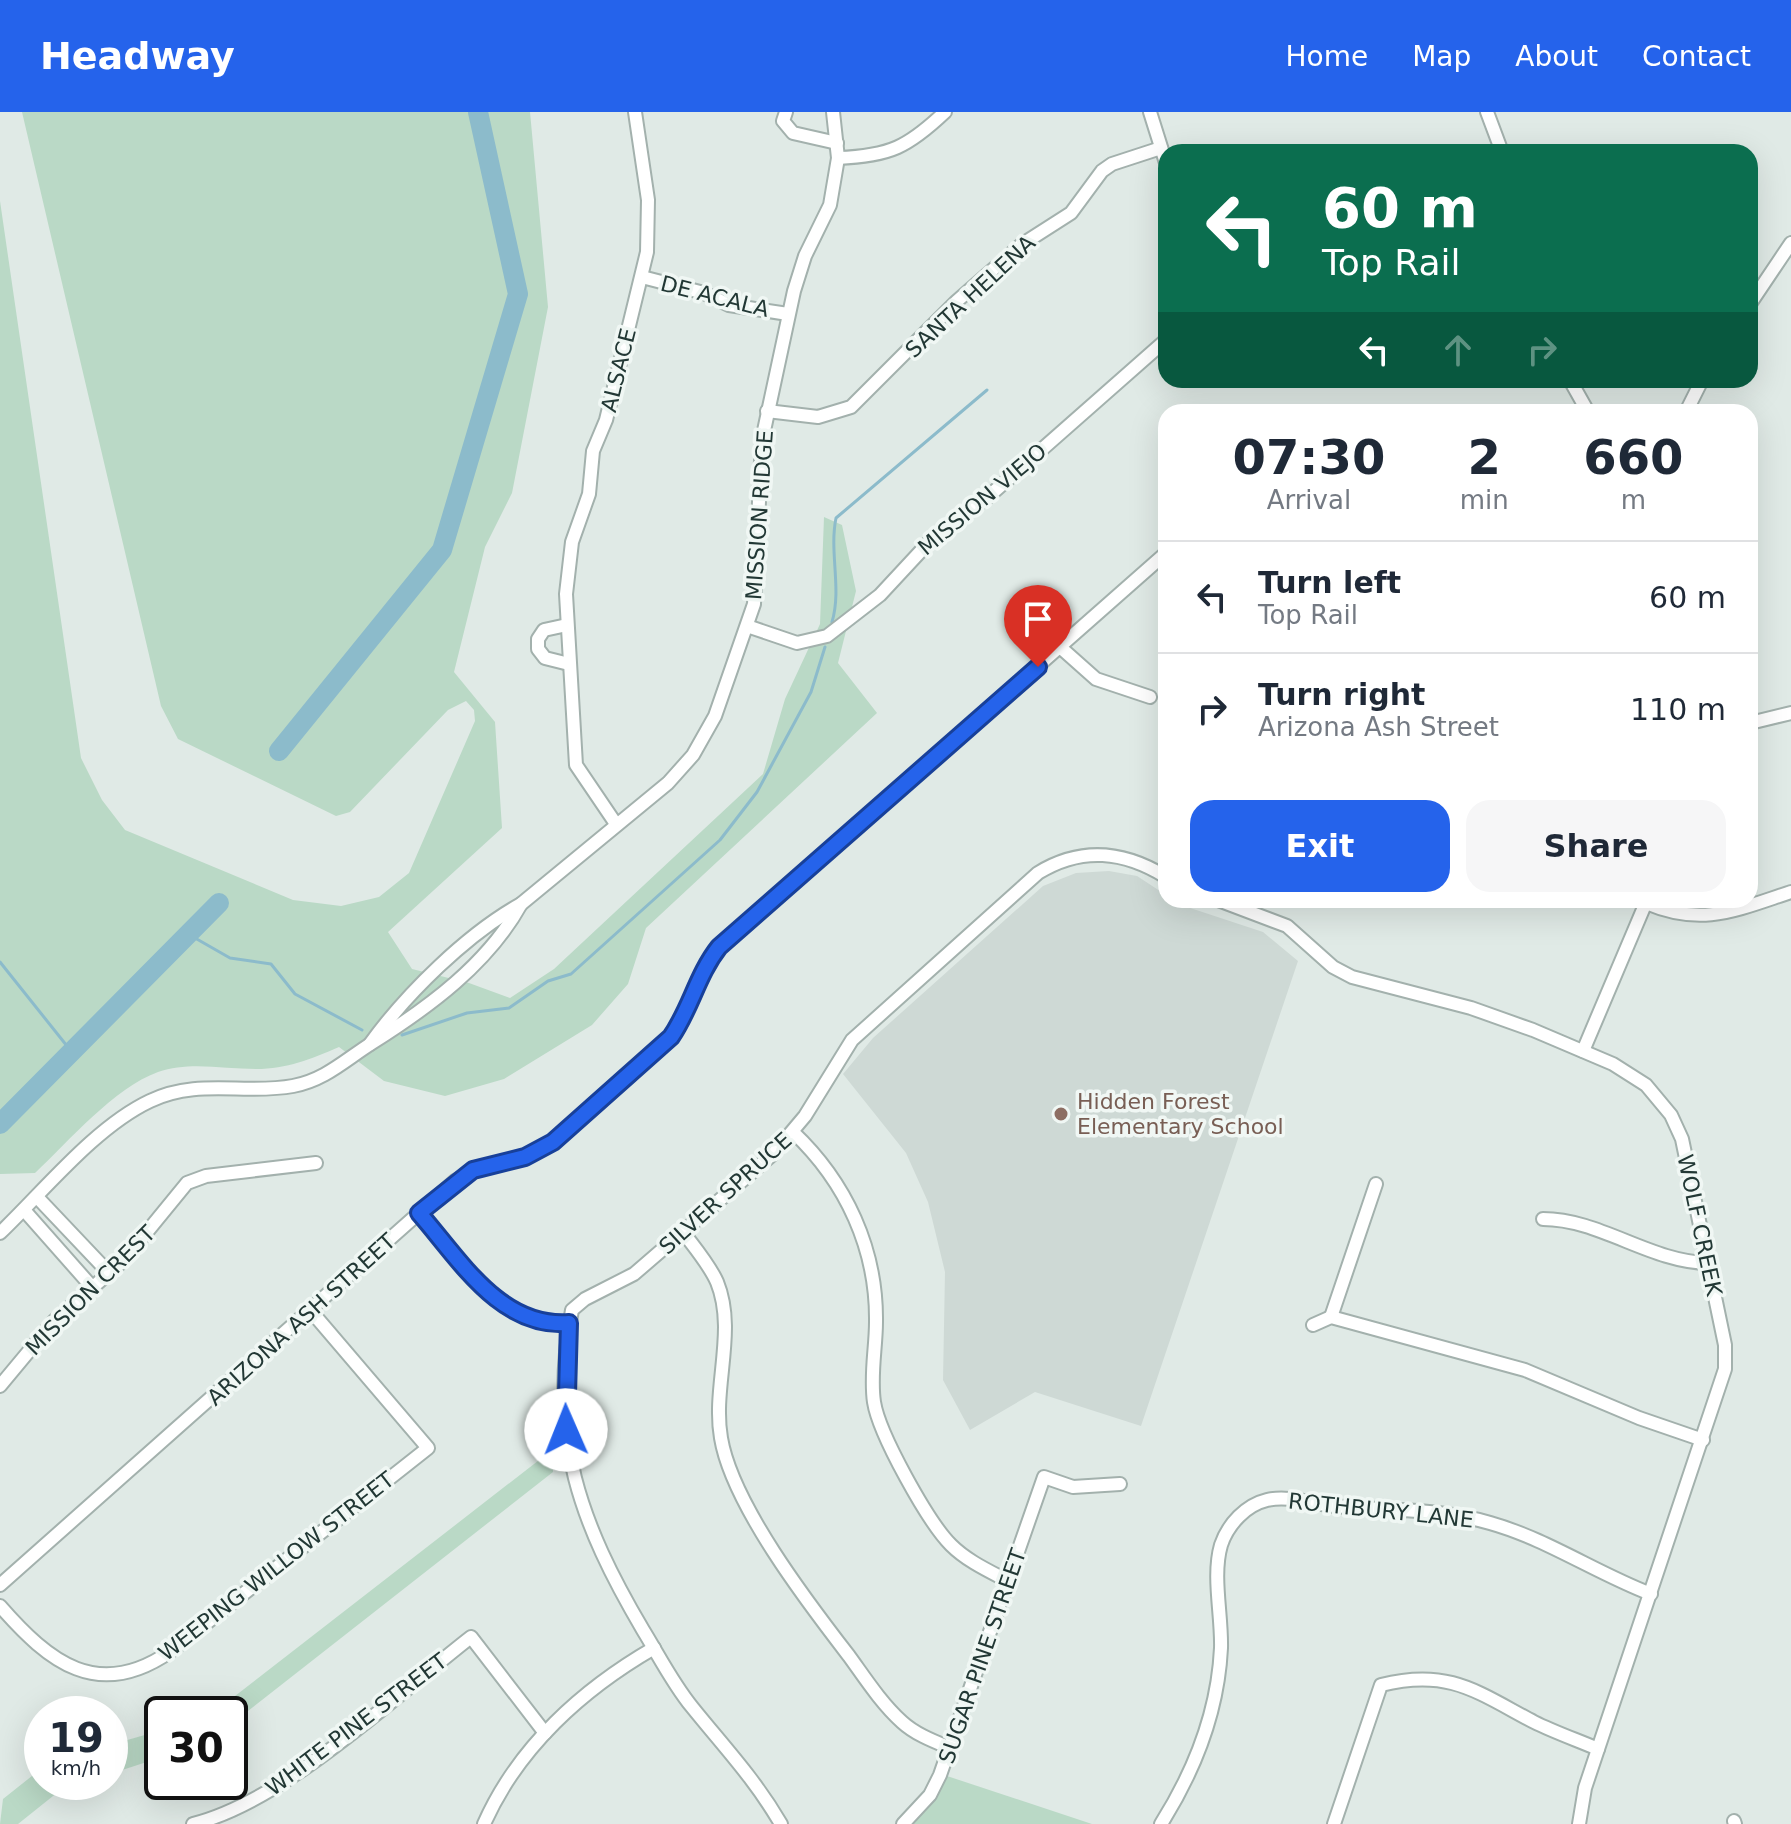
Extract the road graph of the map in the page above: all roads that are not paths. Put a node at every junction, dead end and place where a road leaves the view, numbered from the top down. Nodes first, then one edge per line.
1 (635, 112) edge
2 (786, 112) edge
3 (833, 112) edge
4 (945, 112) edge
5 (1150, 112) edge
6 (1487, 112) edge
7 (837, 143) junction
8 (1160, 144) edge
9 (1499, 144) edge
10 (1158, 149) edge
11 (838, 158) junction
12 (1791, 243) edge
13 (642, 277) junction
14 (1758, 292) edge
15 (788, 314) junction
16 (1158, 347) edge
17 (767, 411) junction
18 (1158, 560) edge
19 (567, 625) junction
20 (747, 626) junction
21 (1060, 647) junction
22 (569, 664) junction
23 (1150, 697) dead end
24 (1791, 713) edge
25 (1758, 721) edge
26 (616, 824) junction
27 (1158, 873) edge
28 (1791, 892) edge
29 (1758, 903) edge
30 (521, 904) junction
31 (1253, 908) edge
32 (1643, 908) edge
33 (1660, 908) edge
34 (1741, 908) edge
35 (473, 939) junction
36 (486, 953) junction
37 (423, 985) junction
38 (434, 999) junction
39 (370, 1044) junction
40 (1583, 1051) junction
41 (793, 1132) junction
42 (316, 1163) dead end
43 (1376, 1184) dead end
44 (37, 1197) junction
45 (24, 1210) junction
46 (419, 1213) junction
47 (1543, 1219) dead end
48 (683, 1232) junction
49 (0, 1233) edge
50 (1708, 1263) junction
51 (109, 1273) junction
52 (92, 1287) junction
53 (311, 1311) junction
54 (1331, 1317) junction
55 (569, 1323) junction
56 (1313, 1325) dead end
57 (0, 1386) edge
58 (1703, 1440) junction
59 (1120, 1484) dead end
60 (1008, 1581) junction
61 (0, 1585) edge
62 (1651, 1594) junction
63 (0, 1606) edge
64 (654, 1648) junction
65 (545, 1733) junction
66 (950, 1748) junction
67 (1598, 1749) junction
68 (193, 1824) edge
69 (484, 1824) edge
70 (781, 1824) edge
71 (903, 1824) edge
72 (1161, 1824) edge
73 (1334, 1824) edge
74 (1579, 1824) edge

1 - 13 street, ALSACE
2 - 7 street
3 - 7 street, MISSION RIDGE
4 - 11 street
5 - 8 street
6 - 9 street
7 - 11 street, MISSION RIDGE
10 - 17 street, SANTA HELENA
11 - 15 street, MISSION RIDGE
12 - 14 street
13 - 15 street, DE ACALA
13 - 19 street, ALSACE
15 - 17 street, MISSION RIDGE
16 - 20 street, MISSION VIEJO
17 - 20 street, MISSION RIDGE
18 - 21 street, ARIZONA ASH STREET
19 - 22 street, ALSACE
19 - 22 street
20 - 26 street, MISSION RIDGE
21 - 23 street
21 - 46 street, ARIZONA ASH STREET
22 - 26 street, ALSACE
24 - 25 street
26 - 30 street, MISSION RIDGE
27 - 41 street, SILVER SPRUCE
28 - 29 street
30 - 35 street, MISSION RIDGE
30 - 36 street, MISSION RIDGE
31 - 40 street, WOLF CREEK
32 - 40 street
33 - 34 street
35 - 36 street
35 - 37 street, MISSION RIDGE
36 - 38 street, MISSION RIDGE
37 - 38 street
37 - 39 street, MISSION RIDGE
38 - 39 street, MISSION RIDGE
39 - 44 street, MISSION RIDGE
40 - 50 street, WOLF CREEK
41 - 48 street, SILVER SPRUCE
41 - 60 street
42 - 51 street, MISSION CREST
43 - 54 street
44 - 45 street, MISSION RIDGE
44 - 51 street
45 - 49 street, MISSION RIDGE
45 - 52 street
46 - 53 street, ARIZONA ASH STREET
46 - 55 street
47 - 50 street
48 - 55 street, SILVER SPRUCE
48 - 66 street
50 - 58 street, WOLF CREEK
51 - 52 street, MISSION CREST
52 - 57 street, MISSION CREST
53 - 61 street, ARIZONA ASH STREET
53 - 63 street, WEEPING WILLOW STREET
54 - 56 street
54 - 58 street
55 - 64 street
58 - 62 street, WOLF CREEK
59 - 60 street, SUGAR PINE STREET
60 - 66 street, SUGAR PINE STREET
62 - 67 street, WOLF CREEK
62 - 72 street, ROTHBURY LANE
64 - 65 street
64 - 70 street
65 - 68 street, WHITE PINE STREET
65 - 69 street
66 - 71 street, SUGAR PINE STREET
67 - 73 street
67 - 74 street, WOLF CREEK

